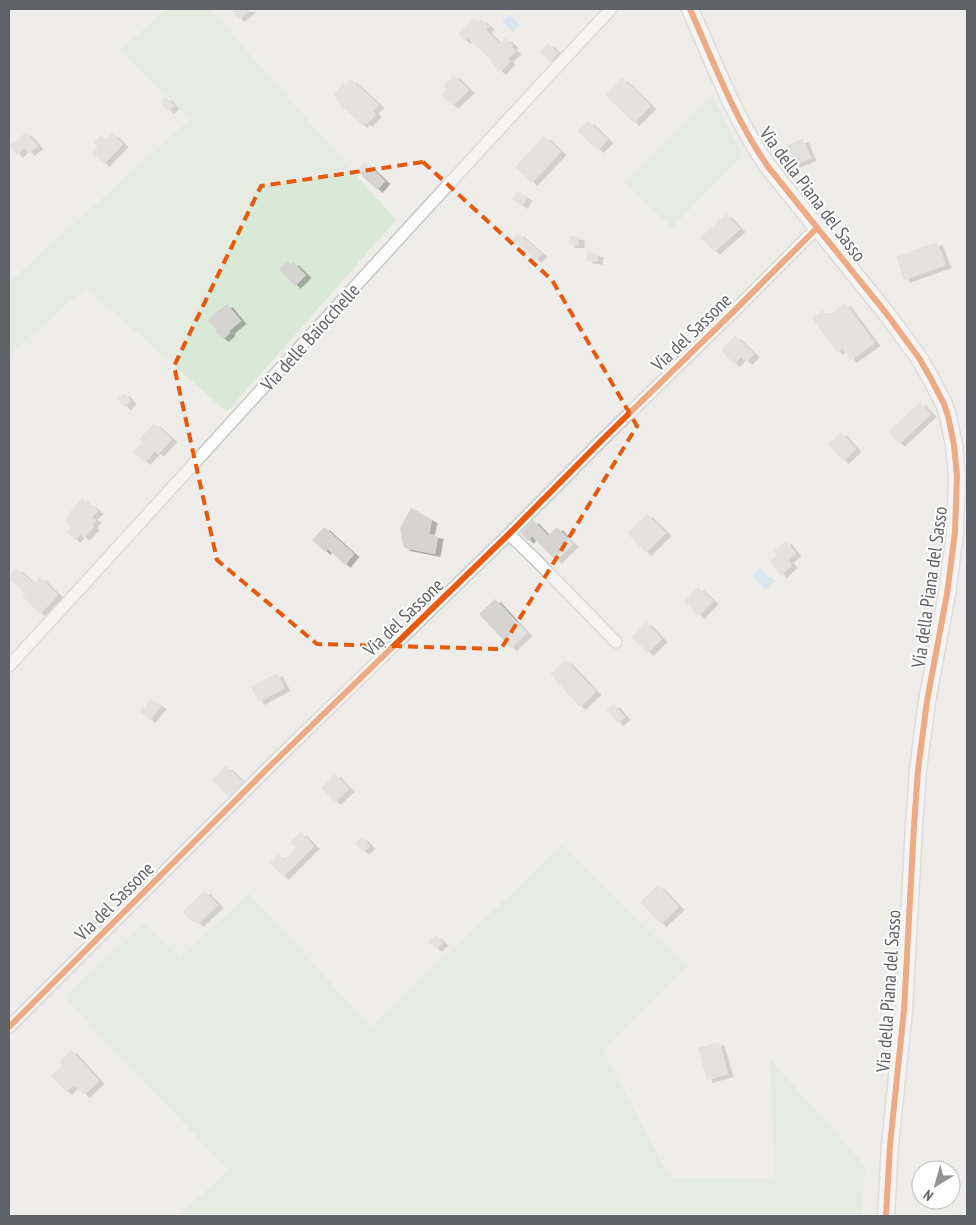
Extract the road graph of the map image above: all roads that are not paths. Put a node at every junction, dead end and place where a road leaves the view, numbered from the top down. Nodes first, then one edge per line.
1 (611, 9) edge
2 (690, 9) edge
3 (817, 228) junction
4 (509, 534) junction
5 (616, 642) dead end
6 (9, 666) edge
7 (9, 1027) edge
8 (886, 1216) edge

1 - 6 street, Via delle Baiocchelle
2 - 3 street, Via della Piana del Sasso
3 - 4 street, Via del Sassone
3 - 8 street, Via della Piana del Sasso
4 - 5 street
4 - 7 street, Via del Sassone

